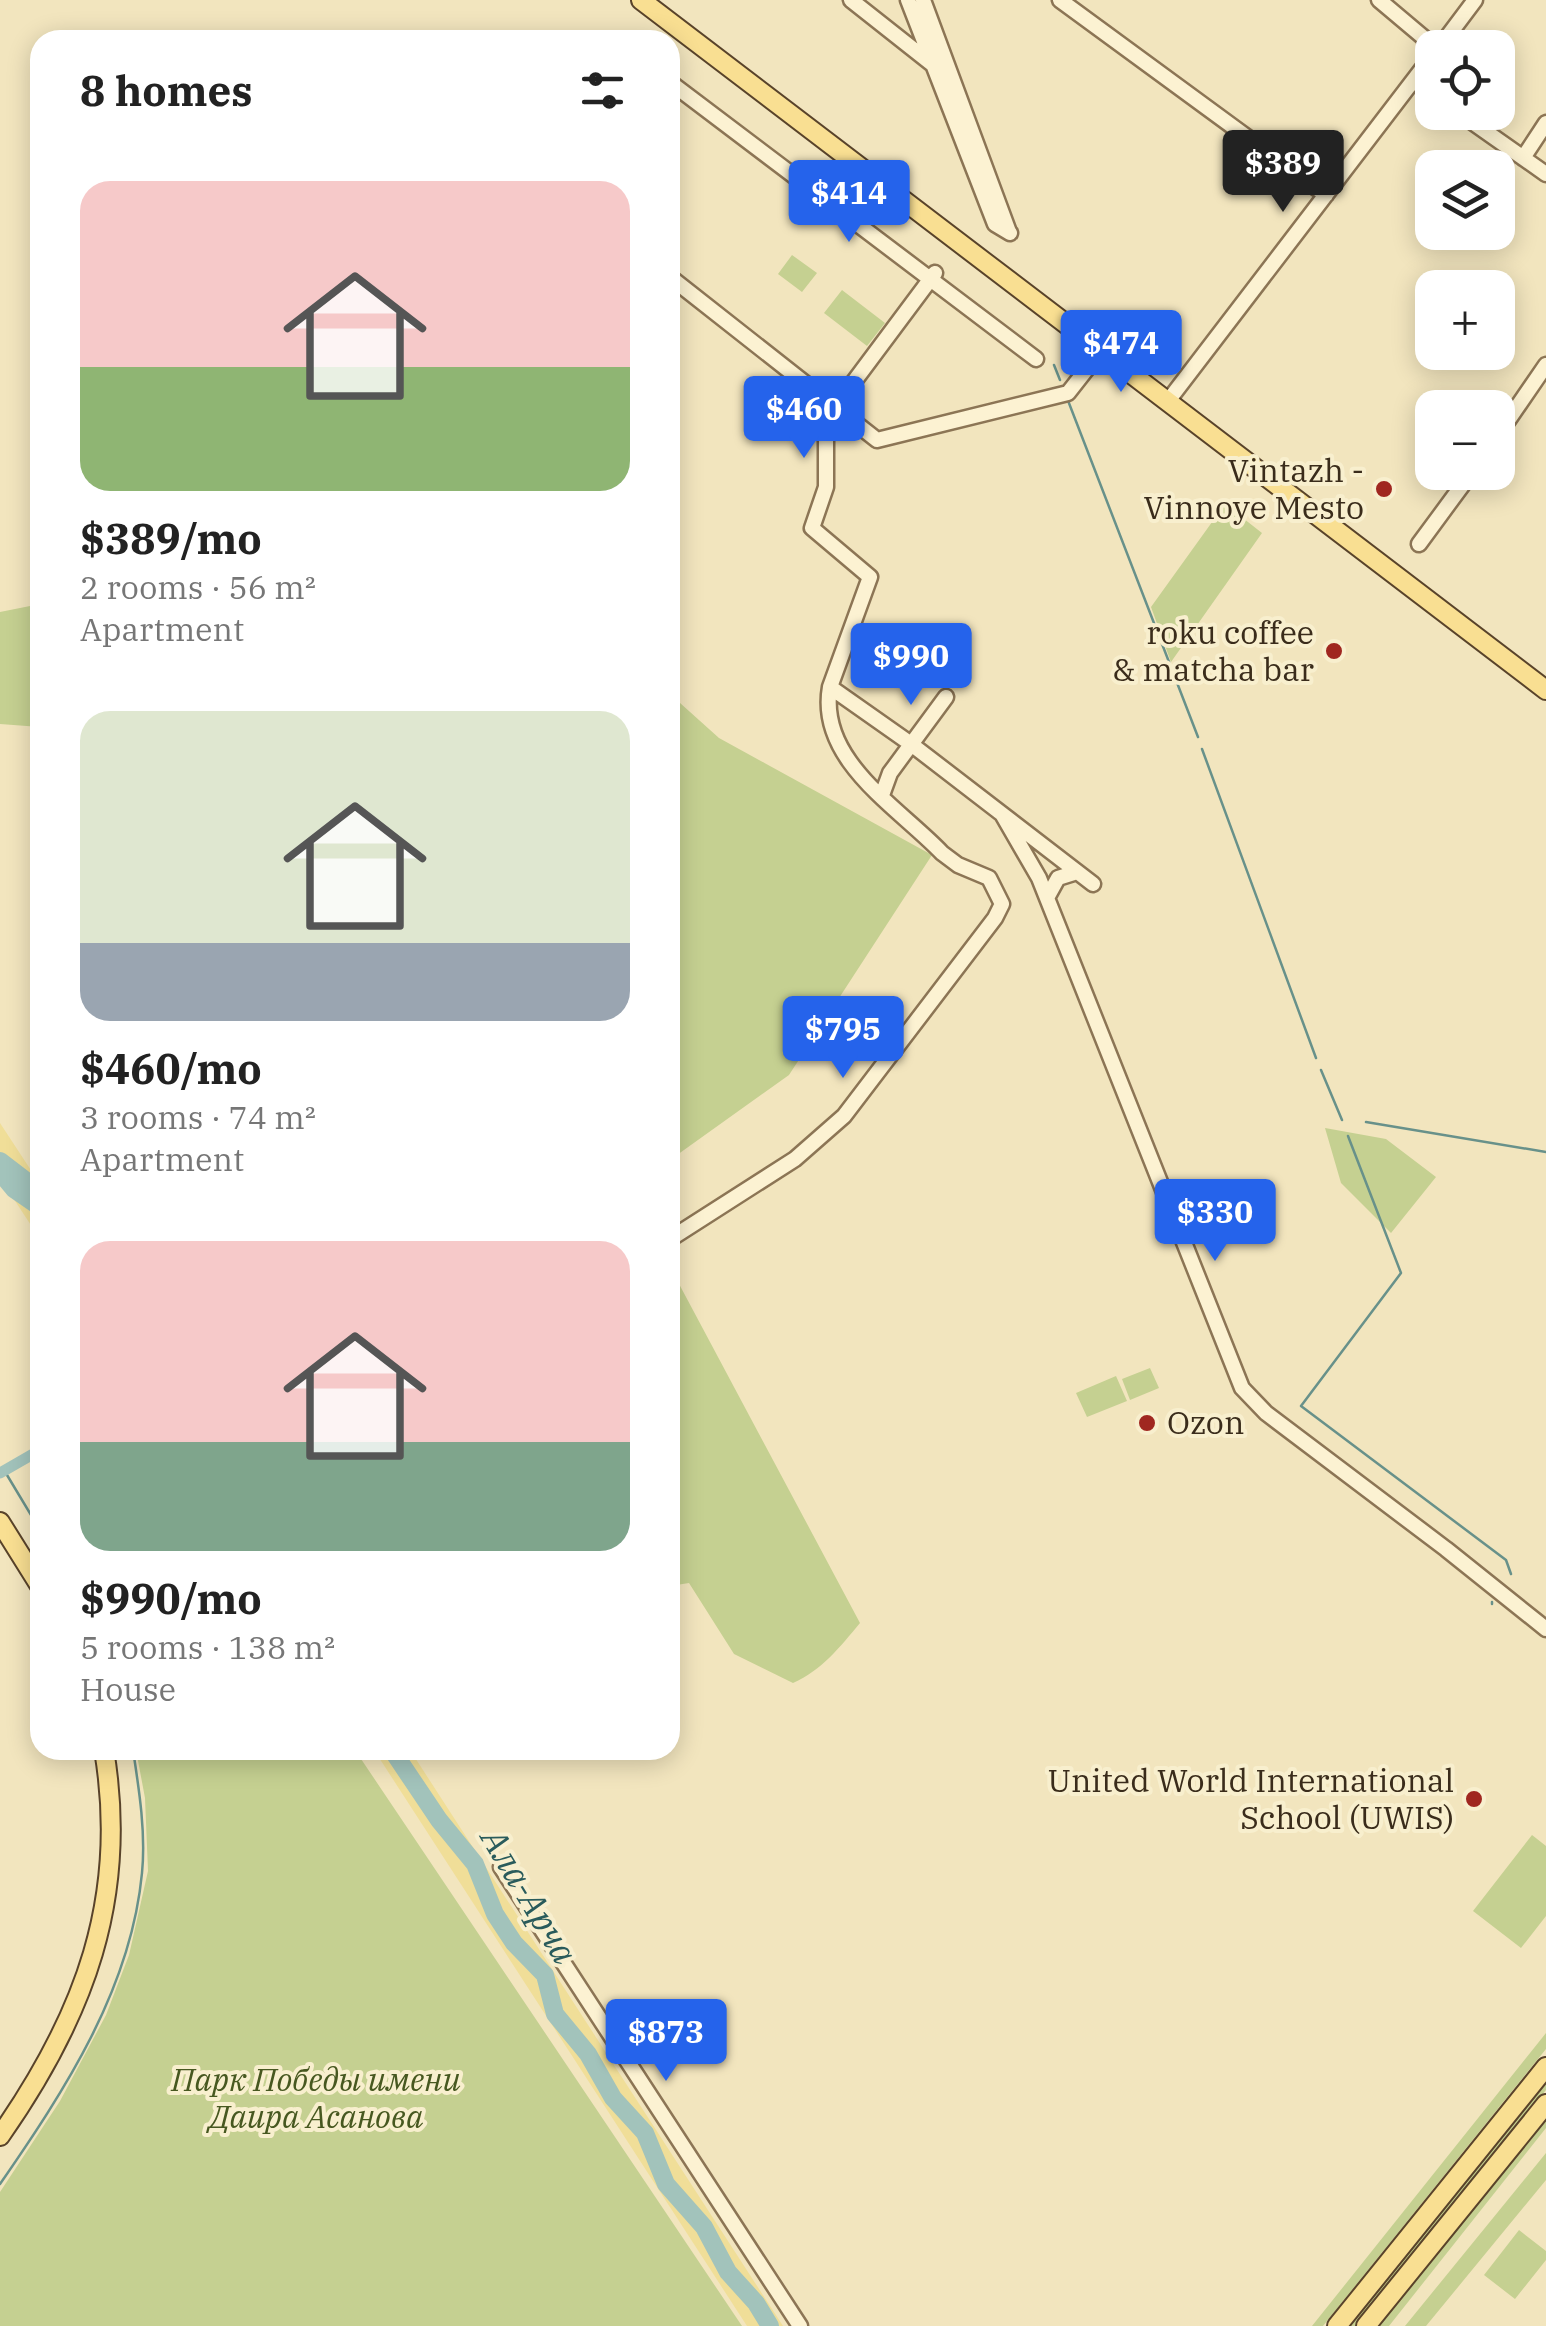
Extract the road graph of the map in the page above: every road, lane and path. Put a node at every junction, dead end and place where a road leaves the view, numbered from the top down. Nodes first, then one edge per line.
1 (642, 0) edge
2 (851, 0) edge
3 (908, 0) edge
4 (923, 0) edge
5 (1060, 0) edge
6 (1379, 0) edge
7 (1475, 0) edge
8 (1416, 30) edge
9 (1452, 30) edge
10 (932, 64) junction
11 (1414, 82) edge
12 (680, 90) edge
13 (1546, 123) edge
14 (1483, 130) edge
15 (1523, 158) junction
16 (1546, 174) edge
17 (1326, 195) junction
18 (933, 276) junction
19 (680, 285) edge
20 (1101, 351) junction
21 (1036, 359) dead end
22 (1546, 366) edge
23 (1168, 401) junction
24 (835, 407) junction
25 (1515, 411) edge
26 (1459, 490) edge
27 (1419, 544) dead end
28 (830, 687) junction
29 (1546, 690) edge
30 (946, 697) dead end
31 (911, 744) junction
32 (882, 795) junction
33 (1002, 814) junction
34 (1077, 872) junction
35 (1093, 884) dead end
36 (1048, 898) junction
37 (680, 1232) edge
38 (0, 1522) edge
39 (30, 1570) edge
40 (1546, 1629) edge
41 (105, 1760) edge
42 (501, 1867) dead end
43 (1546, 2067) edge
44 (1546, 2104) edge
45 (0, 2136) edge
46 (800, 2326) edge
47 (1337, 2326) edge
48 (1366, 2326) edge

1 - 20 main road
2 - 10 street
3 - 10 street
4 - 10 street
5 - 17 street
6 - 8 street
7 - 9 street
11 - 17 street
12 - 18 street
13 - 15 street
14 - 15 street
15 - 16 street
17 - 23 street
18 - 21 street
18 - 24 street
19 - 24 street
20 - 23 main road
20 - 24 street
22 - 25 street
23 - 29 main road
24 - 28 street
26 - 27 street
28 - 31 street
28 - 32 street
30 - 31 street
31 - 32 street
31 - 33 street
32 - 37 street
33 - 34 street
33 - 36 street
34 - 35 street
34 - 36 street
36 - 40 street
38 - 39 main road
41 - 45 main road
42 - 46 street
43 - 47 main road
44 - 48 main road

